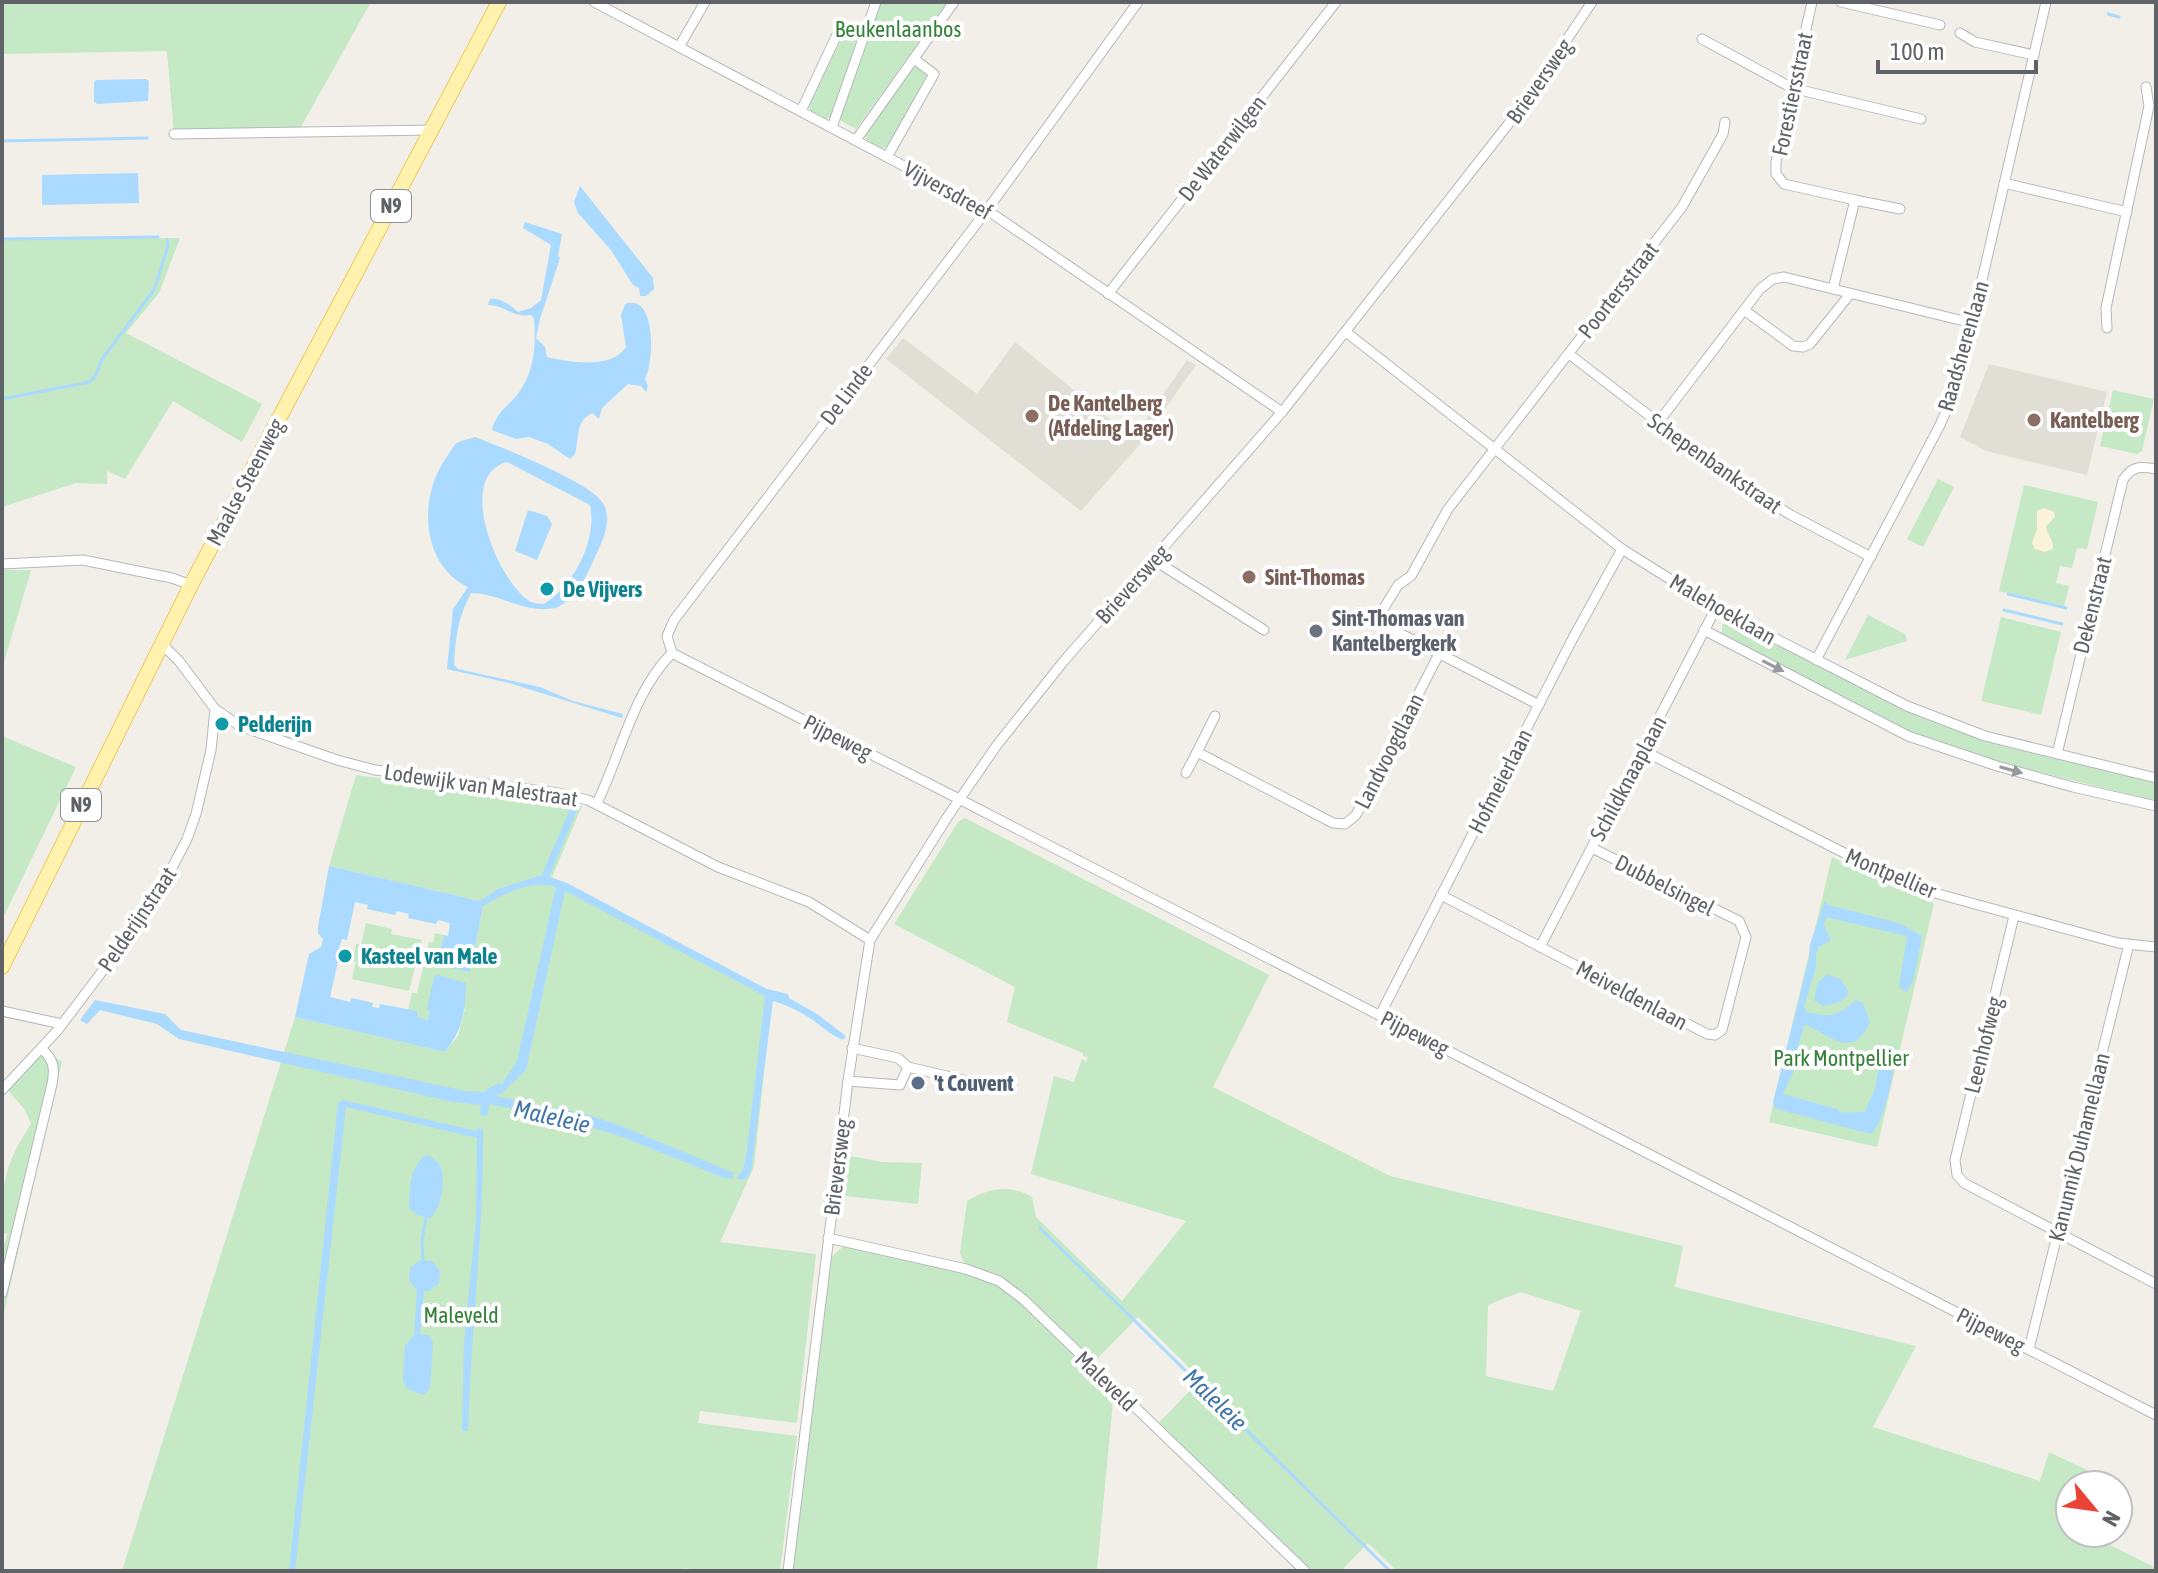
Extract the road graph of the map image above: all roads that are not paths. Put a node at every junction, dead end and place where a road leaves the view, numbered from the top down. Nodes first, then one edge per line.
1 (499, 2) edge
2 (594, 2) edge
3 (705, 2) edge
4 (876, 2) edge
5 (954, 2) edge
6 (1138, 2) edge
7 (1336, 2) edge
8 (1592, 2) edge
9 (1812, 2) edge
10 (1841, 2) edge
11 (2046, 2) edge
12 (1940, 25) dead end
13 (1960, 33) dead end
14 (865, 34) junction
15 (1702, 39) dead end
16 (679, 47) junction
17 (2034, 55) junction
18 (914, 59) junction
19 (2146, 87) dead end
20 (1792, 88) junction
21 (801, 111) junction
22 (1921, 119) dead end
23 (1725, 122) dead end
24 (832, 127) junction
25 (432, 130) junction
26 (174, 134) dead end
27 (856, 140) junction
28 (887, 157) junction
29 (2004, 183) junction
30 (1855, 200) junction
31 (1900, 209) dead end
32 (987, 210) junction
33 (2127, 212) junction
34 (1833, 289) junction
35 (1108, 294) junction
36 (1850, 294) junction
37 (1744, 310) junction
38 (1972, 323) junction
39 (2107, 328) dead end
40 (1346, 332) junction
41 (1569, 354) junction
42 (1282, 412) junction
43 (1657, 424) junction
44 (1494, 449) junction
45 (2156, 469) edge
46 (1622, 549) junction
47 (1871, 557) junction
48 (1154, 560) junction
49 (2, 564) edge
50 (191, 585) junction
51 (1716, 608) junction
52 (1264, 630) dead end
53 (1704, 630) junction
54 (161, 643) junction
55 (672, 653) junction
56 (1439, 654) junction
57 (1816, 660) junction
58 (1539, 705) junction
59 (215, 709) junction
60 (1215, 716) dead end
61 (1644, 751) junction
62 (1197, 752) junction
63 (2057, 754) junction
64 (1186, 773) dead end
65 (2156, 778) edge
66 (959, 799) junction
67 (597, 803) junction
68 (2156, 806) edge
69 (1592, 848) junction
70 (1441, 895) junction
71 (2014, 916) junction
72 (1739, 921) joint
73 (870, 940) junction
74 (2129, 944) junction
75 (1540, 947) junction
76 (2156, 947) edge
77 (2, 967) edge
78 (2, 1011) edge
79 (1380, 1015) junction
80 (62, 1024) junction
81 (852, 1048) junction
82 (42, 1049) junction
83 (908, 1067) junction
84 (848, 1081) junction
85 (997, 1088) dead end
86 (2, 1090) edge
87 (2057, 1234) junction
88 (828, 1238) junction
89 (2156, 1284) edge
90 (2, 1293) edge
91 (2029, 1349) junction
92 (2156, 1415) edge
93 (788, 1571) edge
94 (1305, 1571) edge

1 - 25 main road, Maalse Steenweg / N9
2 - 16 street, Vijversdreef
3 - 16 street
4 - 14 street
5 - 18 street
6 - 32 street, De Linde
7 - 35 street, De Waterwilgen
8 - 40 street, Brieversweg
9 - 20 street, Forestiersstraat
10 - 12 street
11 - 17 street, Raadsherenlaan
13 - 17 street
14 - 21 street
14 - 24 street
15 - 20 street
16 - 21 street, Vijversdreef
17 - 29 street, Raadsherenlaan
18 - 27 street
18 - 28 street
19 - 33 street
20 - 22 street
20 - 30 street, Forestiersstraat
21 - 24 street, Vijversdreef
23 - 41 street, Poortersstraat
24 - 27 street, Vijversdreef
25 - 26 street
25 - 50 main road, Maalse Steenweg / N9
27 - 28 street, Vijversdreef
28 - 32 street, Vijversdreef
29 - 33 street
29 - 38 street, Raadsherenlaan
30 - 31 street
30 - 34 street
32 - 35 street, Vijversdreef
32 - 55 street, De Linde
33 - 39 street
34 - 36 street
34 - 37 street
35 - 42 street, Vijversdreef
36 - 37 street
36 - 38 street
37 - 43 street
38 - 47 street, Raadsherenlaan
40 - 42 street, Brieversweg
40 - 44 street, Malehoeklaan
41 - 43 street, Schepenbankstraat
41 - 44 street, Poortersstraat
42 - 48 street, Brieversweg
43 - 47 street, Schepenbankstraat
44 - 46 street, Malehoeklaan
44 - 56 street, Poortersstraat
45 - 63 street, Dekenstraat
46 - 51 street, Malehoeklaan
46 - 58 street, Hofmeierlaan
47 - 57 street, Raadsherenlaan
48 - 52 street
48 - 66 street, Brieversweg
49 - 50 street
50 - 54 main road, Maalse Steenweg / N9
51 - 53 street, Schildknaaplaan
51 - 57 street, Malehoeklaan
53 - 61 street, Schildknaaplaan
53 -> 68 street, Malehoeklaan
54 - 59 street
54 - 77 main road, Maalse Steenweg / N9
55 - 66 street, Pijpeweg
55 - 67 street, De Linde
56 - 58 street
56 - 62 street, Landvoogdlaan
57 - 63 street, Malehoeklaan
58 - 70 street, Hofmeierlaan
59 - 67 street, Lodewijk van Malestraat
59 - 80 street, Pelderijnstraat
60 - 62 street
61 - 69 street, Schildknaaplaan
61 - 71 street, Montpellier
62 - 64 street
63 - 65 street, Malehoeklaan
66 - 73 street, Brieversweg
66 - 79 street, Pijpeweg
67 - 73 street, Lodewijk van Malestraat
69 - 72 street, Dubbelsingel
69 - 75 street, Schildknaaplaan
70 - 75 street, Meiveldenlaan
70 - 79 street, Hofmeierlaan
71 - 74 street, Montpellier
71 - 87 street, Leenhofweg
72 - 75 street, Meiveldenlaan
73 - 81 street, Brieversweg
74 - 76 street, Montpellier
74 - 87 street, Kanunnik Duhamellaan
78 - 80 street
79 - 91 street, Pijpeweg
80 - 82 street, Pelderijnstraat
81 - 83 street
81 - 84 street, Brieversweg
82 - 86 street, Pelderijnstraat
82 - 90 street
83 - 84 street
83 - 85 street
84 - 88 street, Brieversweg
87 - 89 street
87 - 91 street, Kanunnik Duhamellaan
88 - 93 street
88 - 94 street, Maleveld
91 - 92 street, Pijpeweg

